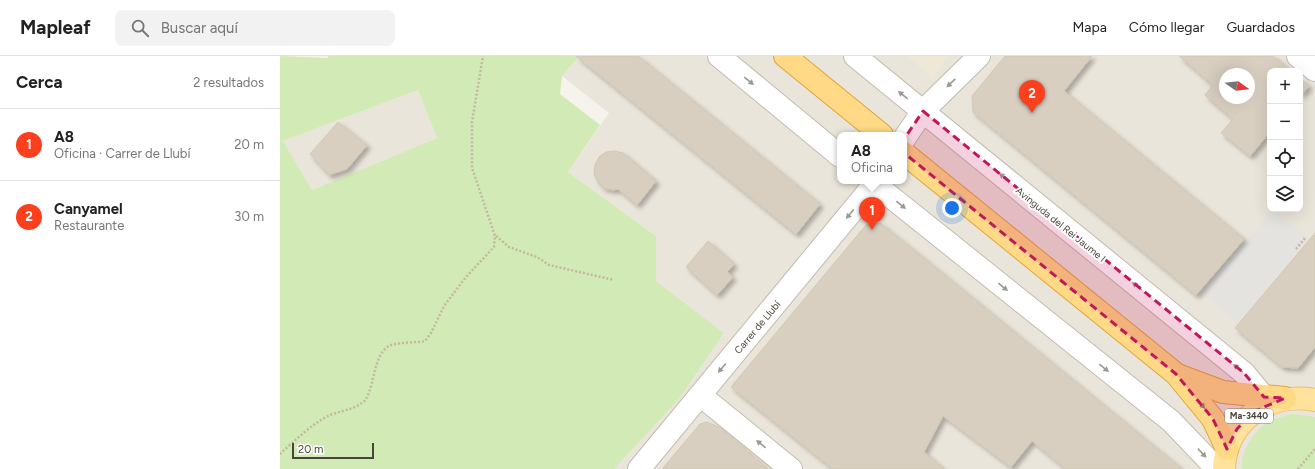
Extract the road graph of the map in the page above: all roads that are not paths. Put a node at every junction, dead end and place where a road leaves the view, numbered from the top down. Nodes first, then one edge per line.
1 (719, 56) edge
2 (785, 56) edge
3 (855, 56) edge
4 (978, 56) edge
5 (1298, 56) edge
6 (1315, 70) edge
7 (923, 111) junction
8 (878, 132) edge
9 (907, 135) edge
10 (837, 154) edge
11 (907, 154) edge
12 (872, 184) edge
13 (876, 184) edge
14 (1176, 374) junction
15 (700, 395) junction
16 (1264, 396) junction
17 (1285, 398) junction
18 (1315, 400) edge
19 (1226, 459) edge
20 (639, 469) edge
21 (791, 469) edge
22 (1218, 469) edge

1 -> 10 street
2 - 8 highway
7 -> 3 street, Avinguda del Rei Jaume I
4 -> 7 street
5 - 6 street
7 - 9 street
16 -> 7 street, Avinguda del Rei Jaume I
11 - 14 highway
12 -> 15 street, Carrer de Llubí
13 -> 22 street
14 - 16 highway
14 -> 19 highway
15 - 20 street, Carrer de Llubí
21 -> 15 street
16 - 17 highway
17 - 18 main road, Ma-3440
17 - 19 main road, Ma-3440

